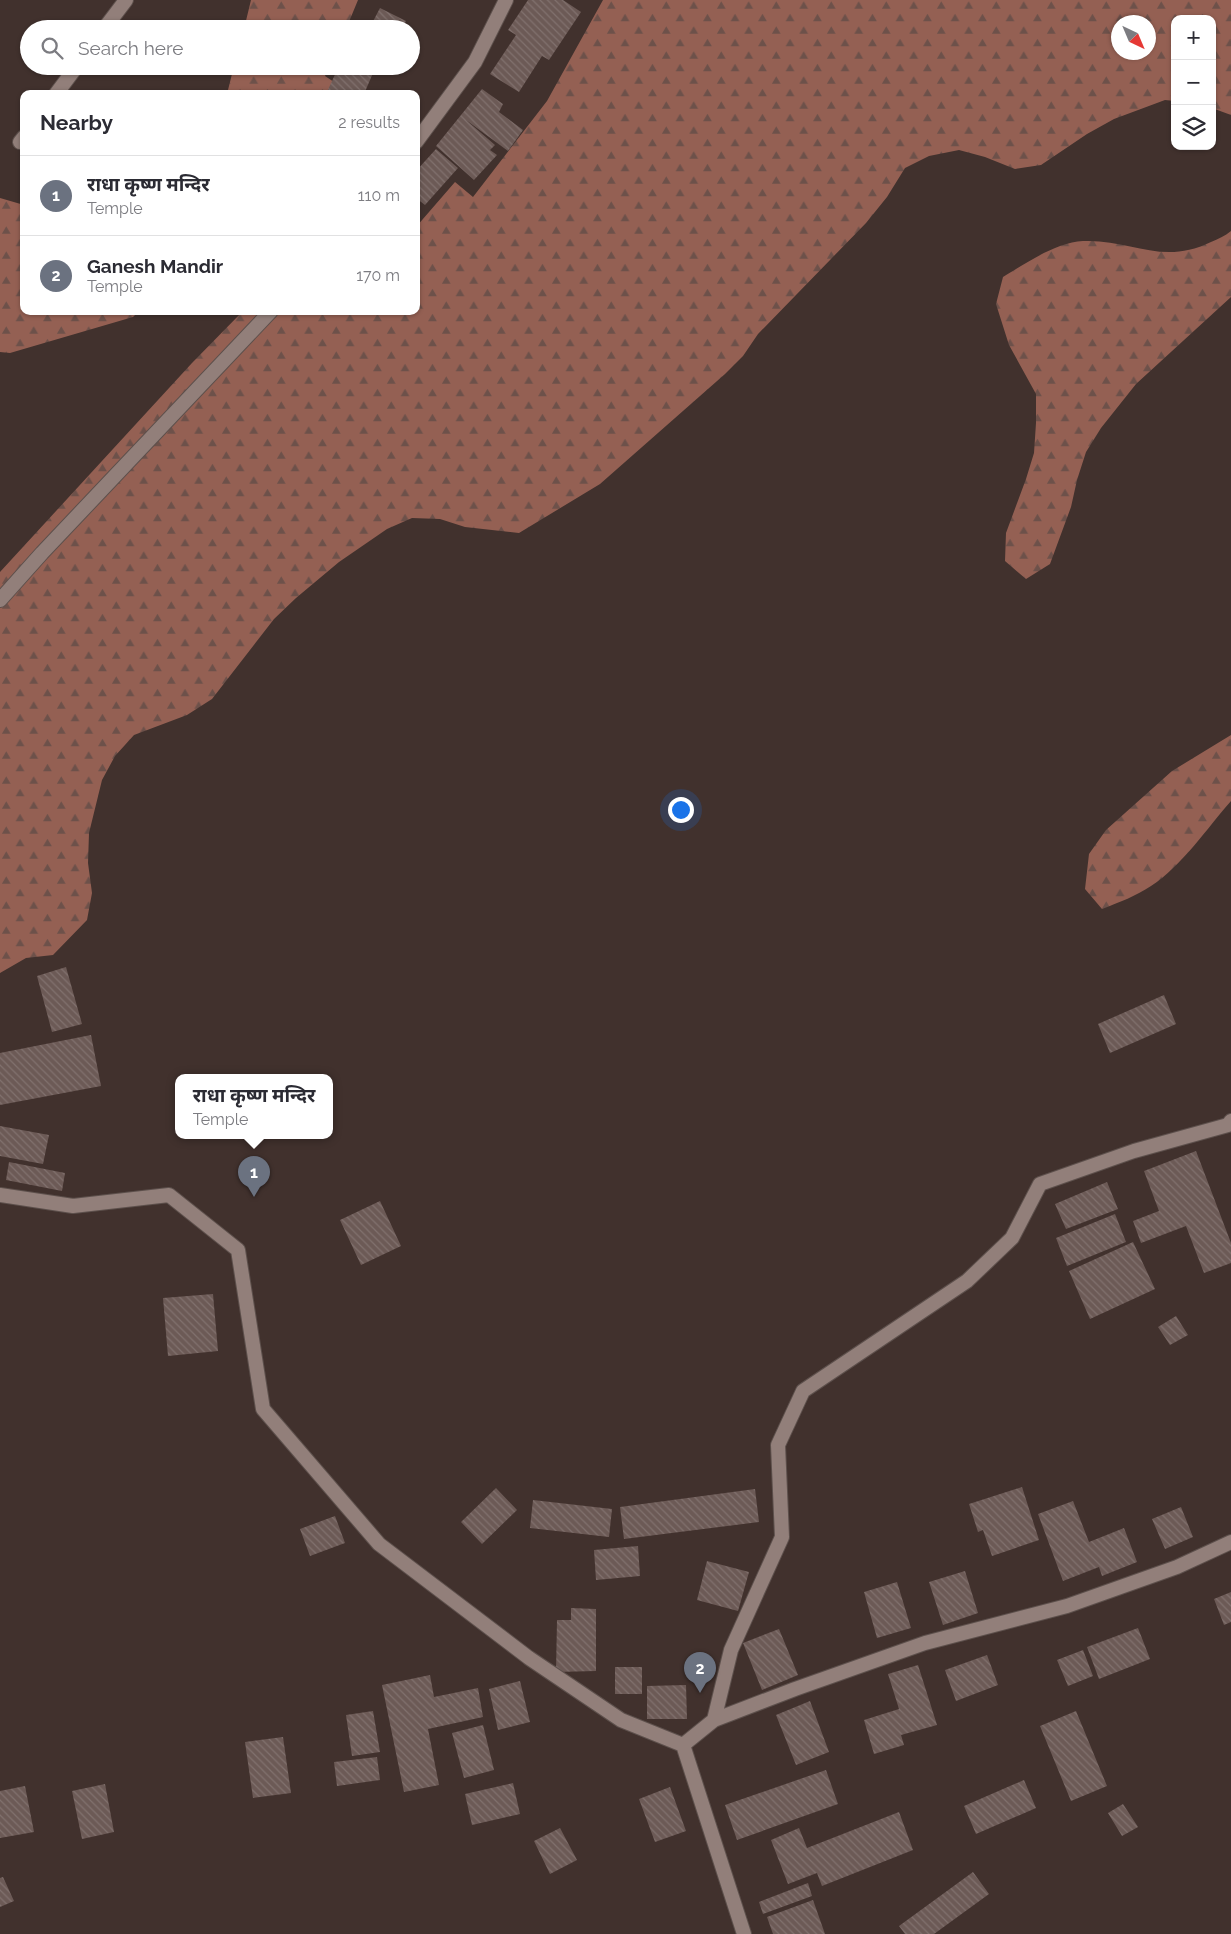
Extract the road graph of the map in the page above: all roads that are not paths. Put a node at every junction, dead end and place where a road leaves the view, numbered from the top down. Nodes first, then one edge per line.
1 (126, 0) edge
2 (506, 0) edge
3 (111, 20) edge
4 (70, 75) edge
5 (59, 90) edge
6 (420, 137) edge
7 (267, 315) edge
8 (0, 600) edge
9 (1231, 1121) edge
10 (0, 1195) edge
11 (1231, 1542) edge
12 (714, 1720) junction
13 (683, 1746) junction
14 (744, 1934) edge

1 - 3 street
2 - 6 street
4 - 5 street
7 - 8 street
9 - 12 street
10 - 13 street
11 - 12 street
12 - 13 street
13 - 14 street

